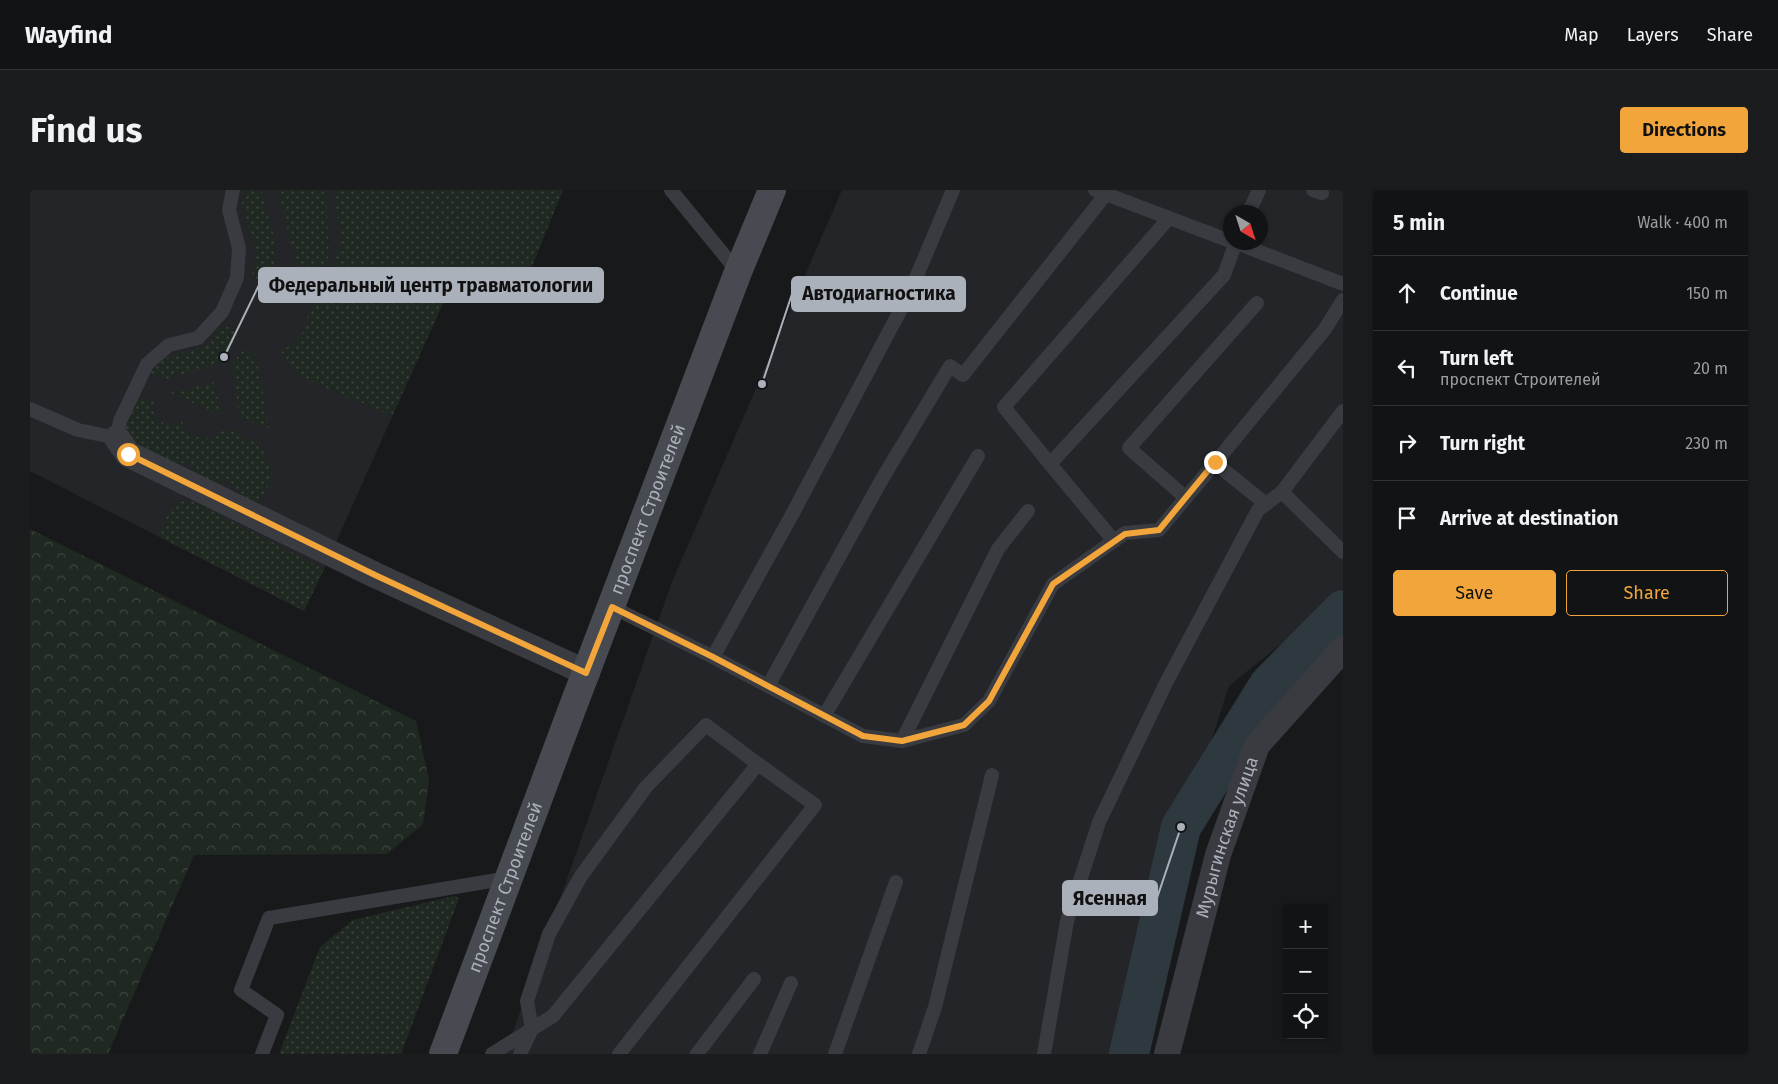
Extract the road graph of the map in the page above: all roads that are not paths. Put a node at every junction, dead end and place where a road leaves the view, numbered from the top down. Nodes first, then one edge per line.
1 (233, 190) edge
2 (671, 190) edge
3 (772, 190) edge
4 (954, 190) edge
5 (1259, 190) edge
6 (1100, 192) edge
7 (1252, 205) edge
8 (1170, 218) junction
9 (1223, 238) edge
10 (1233, 250) edge
11 (1253, 250) edge
12 (738, 272) junction
13 (1343, 284) edge
14 (1343, 300) edge
15 (1257, 303) dead end
16 (30, 409) edge
17 (1343, 411) edge
18 (117, 438) junction
19 (978, 456) dead end
20 (1215, 462) junction
21 (1050, 464) junction
22 (1282, 492) junction
23 (1186, 498) junction
24 (1266, 504) junction
25 (1028, 511) dead end
26 (1114, 541) junction
27 (1343, 552) edge
28 (612, 607) junction
29 (1343, 649) edge
30 (713, 657) junction
31 (586, 673) junction
32 (768, 686) junction
33 (824, 716) junction
34 (902, 741) junction
35 (758, 764) junction
36 (992, 775) dead end
37 (510, 878) junction
38 (896, 882) dead end
39 (754, 980) dead end
40 (790, 983) dead end
41 (532, 1029) junction
42 (262, 1054) edge
43 (443, 1054) edge
44 (492, 1054) edge
45 (520, 1054) edge
46 (619, 1054) edge
47 (696, 1054) edge
48 (760, 1054) edge
49 (834, 1054) edge
50 (919, 1054) edge
51 (1044, 1054) edge
52 (1167, 1054) edge

1 - 18 lane
2 - 12 lane
3 - 12 main road, проспект Строителей
4 - 30 lane
5 - 7 lane
6 - 8 lane
6 - 32 lane
8 - 9 lane
8 - 21 lane
10 - 21 lane
11 - 13 lane
12 - 28 main road, проспект Строителей
14 - 20 lane
15 - 23 lane
16 - 18 lane
17 - 22 lane
18 - 31 street
19 - 33 lane
20 - 23 lane
20 - 24 lane
21 - 26 lane
22 - 24 lane
22 - 27 lane
23 - 26 lane
24 - 51 lane
25 - 34 lane
26 - 34 lane
28 - 30 lane
28 - 31 main road, проспект Строителей
29 - 52 street, Мурыгинская улица
30 - 32 lane
31 - 37 main road, проспект Строителей
32 - 33 lane
33 - 34 lane
35 - 41 lane
35 - 41 lane
35 - 46 lane
36 - 50 lane
37 - 42 lane
37 - 43 main road, проспект Строителей
38 - 49 lane
39 - 47 lane
40 - 48 lane
41 - 44 lane
41 - 45 lane

